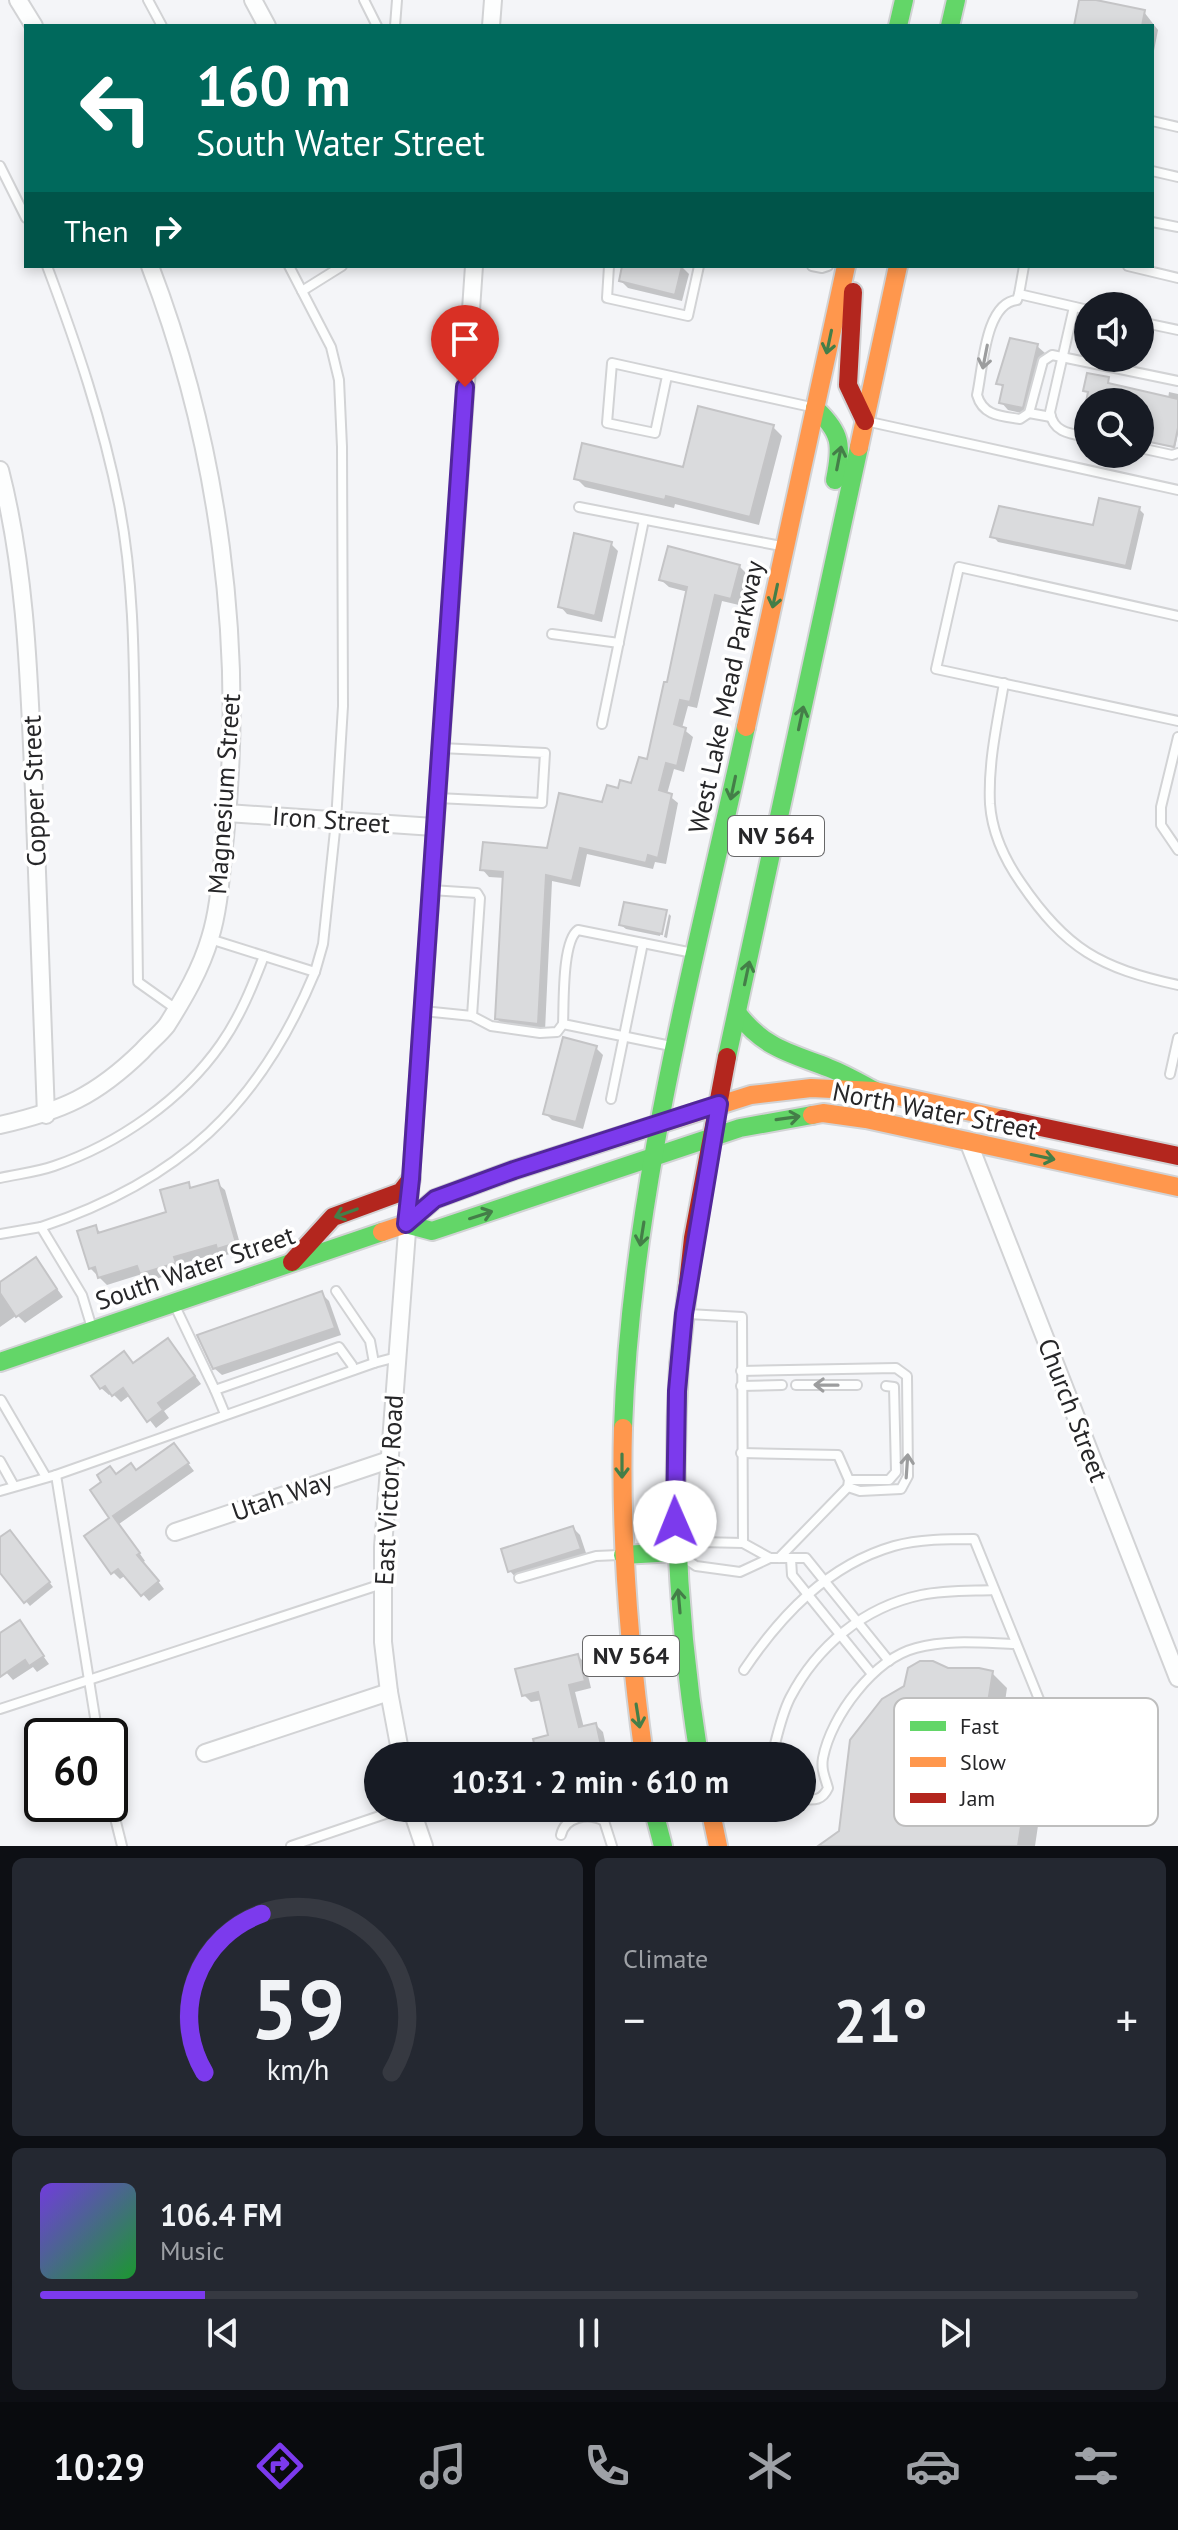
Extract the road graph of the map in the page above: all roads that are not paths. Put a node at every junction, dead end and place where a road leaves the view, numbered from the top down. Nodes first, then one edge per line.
1 (18, 0) edge
2 (148, 0) edge
3 (253, 0) edge
4 (364, 0) edge
5 (397, 0) edge
6 (493, 0) edge
7 (904, 0) edge
8 (956, 0) edge
9 (33, 24) edge
10 (161, 24) edge
11 (266, 24) edge
12 (376, 24) edge
13 (395, 24) edge
14 (491, 24) edge
15 (898, 24) edge
16 (950, 24) edge
17 (1154, 121) edge
18 (1178, 127) edge
19 (0, 166) edge
20 (1154, 171) edge
21 (1178, 177) edge
22 (24, 214) edge
23 (1154, 222) edge
24 (1178, 227) edge
25 (48, 268) edge
26 (151, 268) edge
27 (290, 268) edge
28 (339, 268) edge
29 (474, 268) edge
30 (609, 268) edge
31 (699, 268) edge
32 (846, 268) edge
33 (855, 268) edge
34 (898, 268) edge
35 (1024, 268) edge
36 (1136, 268) edge
37 (1178, 278) edge
38 (302, 291) junction
39 (1019, 294) junction
40 (1074, 307) joint
41 (1154, 325) edge
42 (1178, 330) edge
43 (1063, 356) junction
44 (667, 376) junction
45 (1178, 381) edge
46 (815, 408) junction
47 (1029, 413) junction
48 (1051, 417) junction
49 (865, 421) junction
50 (1074, 434) edge
51 (1154, 450) edge
52 (1178, 453) edge
53 (0, 470) edge
54 (1178, 490) edge
55 (579, 507) dead end
56 (644, 520) junction
57 (785, 547) junction
58 (829, 590) junction
59 (1178, 616) edge
60 (552, 634) dead end
61 (619, 643) junction
62 (1004, 683) junction
63 (1178, 721) edge
64 (602, 724) dead end
65 (1178, 737) edge
66 (440, 748) junction
67 (437, 798) junction
68 (227, 813) junction
69 (336, 821) junction
70 (434, 827) junction
71 (1178, 850) edge
72 (430, 890) junction
73 (210, 939) junction
74 (643, 943) junction
75 (697, 954) junction
76 (264, 956) junction
77 (315, 972) junction
78 (1178, 985) edge
79 (176, 1009) junction
80 (421, 1011) junction
81 (738, 1014) junction
82 (472, 1016) junction
83 (563, 1024) junction
84 (625, 1036) junction
85 (1178, 1038) edge
86 (678, 1047) junction
87 (1170, 1074) dead end
88 (875, 1091) junction
89 (611, 1099) dead end
90 (691, 1113) joint
91 (46, 1115) junction
92 (716, 1121) junction
93 (0, 1125) edge
94 (659, 1139) junction
95 (968, 1141) junction
96 (684, 1147) joint
97 (1178, 1156) edge
98 (0, 1178) edge
99 (411, 1179) junction
100 (1178, 1187) edge
101 (406, 1224) junction
102 (41, 1227) junction
103 (0, 1234) edge
104 (291, 1263) junction
105 (336, 1291) dead end
106 (174, 1303) junction
107 (684, 1314) junction
108 (93, 1330) junction
109 (397, 1357) junction
110 (0, 1362) edge
111 (374, 1363) junction
112 (353, 1370) junction
113 (741, 1371) junction
114 (782, 1385) dead end
115 (796, 1385) dead end
116 (857, 1385) dead end
117 (741, 1386) junction
118 (886, 1386) dead end
119 (215, 1390) junction
120 (1, 1400) edge
121 (225, 1414) junction
122 (741, 1453) junction
123 (389, 1460) junction
124 (0, 1461) edge
125 (56, 1475) junction
126 (46, 1477) junction
127 (849, 1484) junction
128 (14, 1486) junction
129 (0, 1491) edge
130 (175, 1532) dead end
131 (743, 1543) junction
132 (675, 1552) junction
133 (623, 1555) junction
134 (774, 1558) junction
135 (791, 1559) junction
136 (519, 1578) dead end
137 (823, 1581) junction
138 (383, 1584) junction
139 (994, 1590) junction
140 (807, 1595) junction
141 (856, 1622) junction
142 (838, 1636) junction
143 (1016, 1644) junction
144 (889, 1661) junction
145 (744, 1670) dead end
146 (872, 1674) junction
147 (1178, 1678) edge
148 (87, 1680) junction
149 (389, 1692) junction
150 (1038, 1698) edge
151 (0, 1709) edge
152 (94, 1718) edge
153 (398, 1742) edge
154 (642, 1742) edge
155 (697, 1742) edge
156 (776, 1742) edge
157 (205, 1753) dead end
158 (816, 1799) edge
159 (364, 1821) edge
160 (116, 1822) edge
161 (416, 1822) edge
162 (657, 1822) edge
163 (713, 1822) edge
164 (561, 1835) dead end
165 (122, 1846) edge
166 (291, 1846) edge
167 (424, 1846) edge
168 (612, 1846) edge
169 (663, 1846) edge
170 (718, 1846) edge

1 - 9 street
2 - 10 lane
3 - 11 street
4 - 12 lane
5 - 13 lane
6 - 14 street
7 - 15 main road
8 - 16 main road
17 - 18 lane
19 - 22 lane
20 - 21 lane
23 - 24 lane
25 - 79 lane
26 - 68 street, Magnesium Street
27 - 38 lane
28 - 38 lane
29 - 66 street, East Victory Road
30 - 31 lane
32 -> 46 main road, West Lake Mead Parkway / NV 564
33 - 49 main road
34 - 49 main road, NV 564
35 - 39 lane
36 - 37 lane
38 - 69 lane
39 - 40 lane
39 -> 47 lane
40 - 43 lane
41 - 42 lane
43 - 45 lane
43 - 47 lane
43 - 48 lane
44 - 44 lane
44 - 46 lane
46 - 57 main road, West Lake Mead Parkway / NV 564
58 -> 46 main road
47 - 48 lane
48 - 50 lane
49 - 54 lane
49 - 58 main road, NV 564
51 - 52 lane
53 - 91 street, Copper Street
55 - 56 lane
56 - 57 lane
56 - 61 lane
57 -> 75 main road, West Lake Mead Parkway / NV 564
81 -> 58 main road, NV 564
59 - 62 lane
60 - 61 lane
61 - 64 lane
62 - 63 lane
62 - 78 lane
65 - 71 lane
66 - 67 street, East Victory Road
66 - 67 lane
67 - 70 street, East Victory Road
68 - 69 street, Iron Street
68 - 73 street, Magnesium Street
69 - 70 street, Iron Street
69 - 77 lane
70 - 72 street, East Victory Road
72 - 80 street, East Victory Road
72 - 82 lane
73 - 76 lane
73 - 79 street, Magnesium Street
74 - 75 lane
74 - 83 lane
74 - 84 lane
75 - 86 main road, West Lake Mead Parkway / NV 564
76 - 77 lane
76 - 98 lane
77 - 102 lane
79 - 91 street, Magnesium Street
80 - 82 lane
80 - 99 street, East Victory Road
81 - 88 main road
81 - 92 main road, NV 564
82 - 83 lane
83 - 84 lane
84 - 86 lane
84 - 89 lane
85 - 87 lane
86 - 94 main road, West Lake Mead Parkway / NV 564
88 - 92 main road, North Water Street
88 - 97 main road, North Water Street
90 - 92 main road, North Water Street
90 - 94 main road, South Water Street
91 - 93 street, Magnesium Street
92 -> 95 main road, North Water Street
92 - 96 main road, North Water Street
92 - 107 main road, NV 564
94 - 96 main road, South Water Street
94 - 101 main road, South Water Street
101 -> 94 main road, South Water Street
94 -> 133 main road, NV 564
95 -> 100 main road, North Water Street
95 - 147 street, Church Street
99 - 101 street, East Victory Road
99 -> 104 main road
101 - 104 main road, South Water Street
101 - 109 street, East Victory Road
102 - 103 lane
102 - 108 lane
104 - 106 main road, South Water Street
105 - 111 lane
106 - 108 main road, South Water Street
106 - 119 lane
107 - 113 lane
107 - 132 main road, NV 564
108 - 110 main road, South Water Street
109 - 111 lane
109 - 123 street, East Victory Road
111 - 112 lane
112 - 119 lane
112 - 121 lane
113 - 117 lane
127 -> 113 lane
114 - 117 lane
116 -> 115 lane
117 - 122 lane
118 - 127 lane
119 - 121 lane
120 - 126 lane
121 - 125 lane
122 - 127 lane
122 - 131 lane
123 - 130 street, Utah Way
123 - 138 street, East Victory Road
124 - 128 lane
125 - 126 lane
125 - 148 lane
126 - 128 lane
127 - 134 lane
128 - 129 lane
131 - 132 lane
131 - 134 lane
132 - 133 main road
132 - 134 lane
155 -> 132 main road, NV 564
133 - 136 lane
133 -> 154 main road, NV 564
134 - 135 lane
135 - 137 lane
135 - 140 lane
137 - 139 lane
137 - 140 lane
137 - 141 lane
138 - 148 lane
138 - 149 street, East Victory Road
139 - 141 lane
139 - 143 lane
140 - 142 lane
140 - 145 lane
141 - 142 lane
141 - 144 lane
142 - 146 lane
142 - 156 lane
143 - 144 lane
143 - 150 lane
144 - 146 lane
146 - 158 lane
148 - 151 lane
148 - 152 lane
149 - 153 street, East Victory Road
149 - 157 street
159 - 166 lane
160 - 165 lane
161 - 167 street
162 - 169 main road
163 - 170 main road
164 - 168 lane

